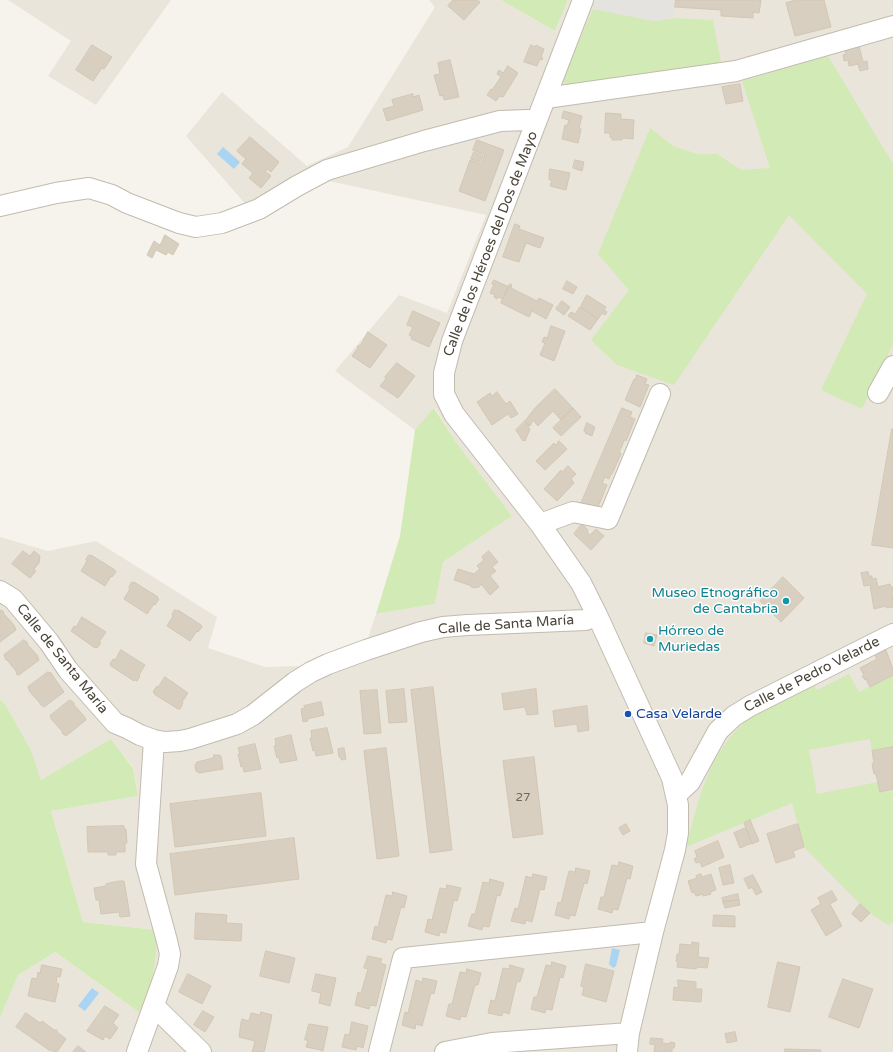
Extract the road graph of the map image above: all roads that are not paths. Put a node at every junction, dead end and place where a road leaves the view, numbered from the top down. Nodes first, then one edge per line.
1 (583, 0) edge
2 (893, 26) edge
3 (546, 98) junction
4 (536, 122) junction
5 (0, 206) edge
6 (893, 366) edge
7 (878, 393) dead end
8 (660, 394) dead end
9 (540, 524) junction
10 (0, 591) edge
11 (598, 615) junction
12 (893, 634) edge
13 (154, 740) junction
14 (676, 795) junction
15 (653, 932) junction
16 (154, 1006) junction
17 (628, 1043) edge
18 (137, 1052) edge
19 (201, 1052) edge
20 (379, 1052) edge
21 (445, 1052) edge

1 - 3 street, Calle de los Héroes del Dos de Mayo
2 - 3 street
3 - 4 street, Calle de los Héroes del Dos de Mayo
4 - 5 street
4 - 9 street, Calle de los Héroes del Dos de Mayo
6 - 7 street
8 - 9 street
9 - 11 street, Calle de los Héroes del Dos de Mayo
10 - 13 street, Calle de Santa María
11 - 13 street, Calle de Santa María
11 - 14 street, Calle de los Héroes del Dos de Mayo
12 - 14 street, Calle de Pedro Velarde
13 - 16 street
14 - 15 street, Calle de los Héroes del Dos de Mayo
15 - 17 street, Calle de los Héroes del Dos de Mayo
15 - 20 street
16 - 18 street
16 - 19 street
17 - 21 street

